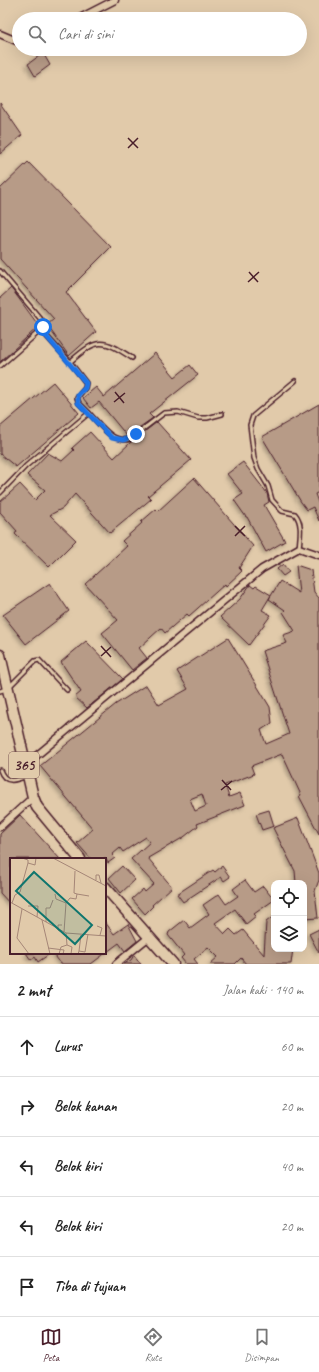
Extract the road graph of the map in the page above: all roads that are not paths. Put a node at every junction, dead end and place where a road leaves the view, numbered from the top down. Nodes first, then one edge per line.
1 (114, 0) edge
2 (91, 12) edge
3 (0, 34) edge
4 (12, 39) edge
5 (0, 271) edge
6 (41, 330) junction
7 (132, 358) dead end
8 (70, 362) junction
9 (0, 366) edge
10 (295, 381) dead end
11 (88, 413) junction
12 (222, 414) dead end
13 (0, 493) edge
14 (299, 548) junction
15 (319, 555) edge
16 (0, 655) edge
17 (4, 690) edge
18 (67, 690) dead end
19 (0, 770) edge
20 (25, 771) junction
21 (33, 798) junction
22 (0, 827) edge
23 (79, 858) edge
24 (106, 888) edge
25 (149, 937) junction
26 (116, 964) edge
27 (173, 964) edge

1 - 2 street
3 - 4 street
5 - 6 lane
6 - 8 lane
6 - 9 lane
7 - 8 lane
8 - 11 lane
10 - 14 lane
11 - 12 lane
11 - 13 lane
14 - 15 street
14 - 20 street
16 - 17 main road, 365
17 - 18 lane
17 - 20 main road, 365
19 - 20 lane
20 - 21 main road, 365
21 - 22 street
21 - 23 main road, 365
24 - 25 main road
25 - 26 street
25 - 27 main road

